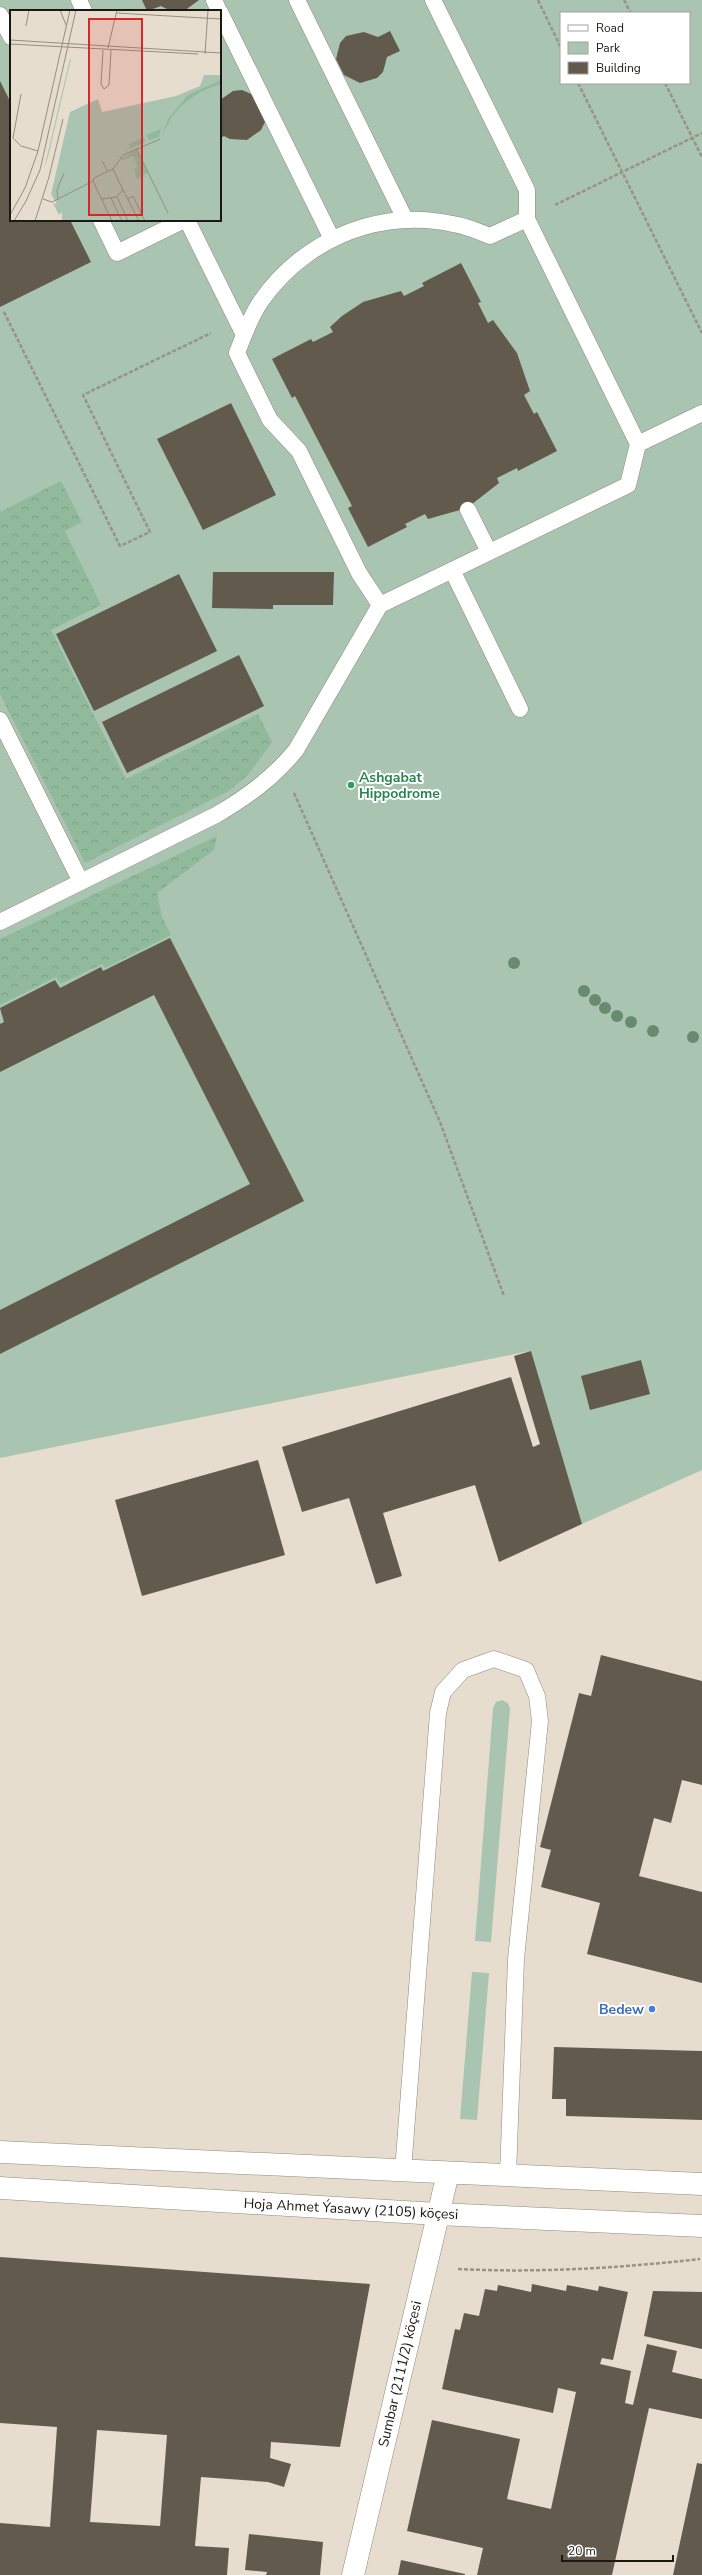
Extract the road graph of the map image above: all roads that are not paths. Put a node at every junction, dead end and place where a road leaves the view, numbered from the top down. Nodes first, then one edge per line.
1 (79, 0) edge
2 (214, 0) edge
3 (297, 0) edge
4 (433, 0) edge
5 (84, 10) edge
6 (219, 10) edge
7 (221, 14) edge
8 (0, 15) edge
9 (10, 35) edge
10 (405, 219) junction
11 (527, 219) junction
12 (101, 221) edge
13 (182, 221) edge
14 (188, 221) edge
15 (332, 239) junction
16 (244, 335) junction
17 (702, 413) edge
18 (638, 444) junction
19 (468, 510) dead end
20 (489, 552) junction
21 (452, 570) junction
22 (380, 606) junction
23 (520, 709) dead end
24 (0, 720) edge
25 (81, 882) junction
26 (0, 922) edge
27 (0, 2152) edge
28 (402, 2171) junction
29 (448, 2173) junction
30 (508, 2175) junction
31 (702, 2184) edge
32 (0, 2188) edge
33 (438, 2214) junction
34 (702, 2226) edge
35 (353, 2575) edge

1 - 5 lane
2 - 6 lane
3 - 10 lane
4 - 11 lane
7 - 15 lane
8 - 9 lane
10 - 11 lane
10 - 15 lane
11 - 18 lane
12 - 13 lane
14 - 16 lane
15 - 16 lane
16 - 22 lane
17 - 18 lane
18 - 20 lane
19 - 20 lane
20 - 21 lane
21 - 22 lane
21 - 23 lane
22 - 25 lane
24 - 25 lane
25 - 26 lane
27 - 28 street
28 - 29 street
28 - 30 lane
29 - 30 street
29 - 33 street, Sumbar (2111/2) köçesi
30 - 31 street
32 - 33 street, Hoja Ahmet Ýasawy (2105) köçesi
33 - 34 street, Hoja Ahmet Ýasawy (2105) köçesi
33 - 35 street, Sumbar (2111/2) köçesi

